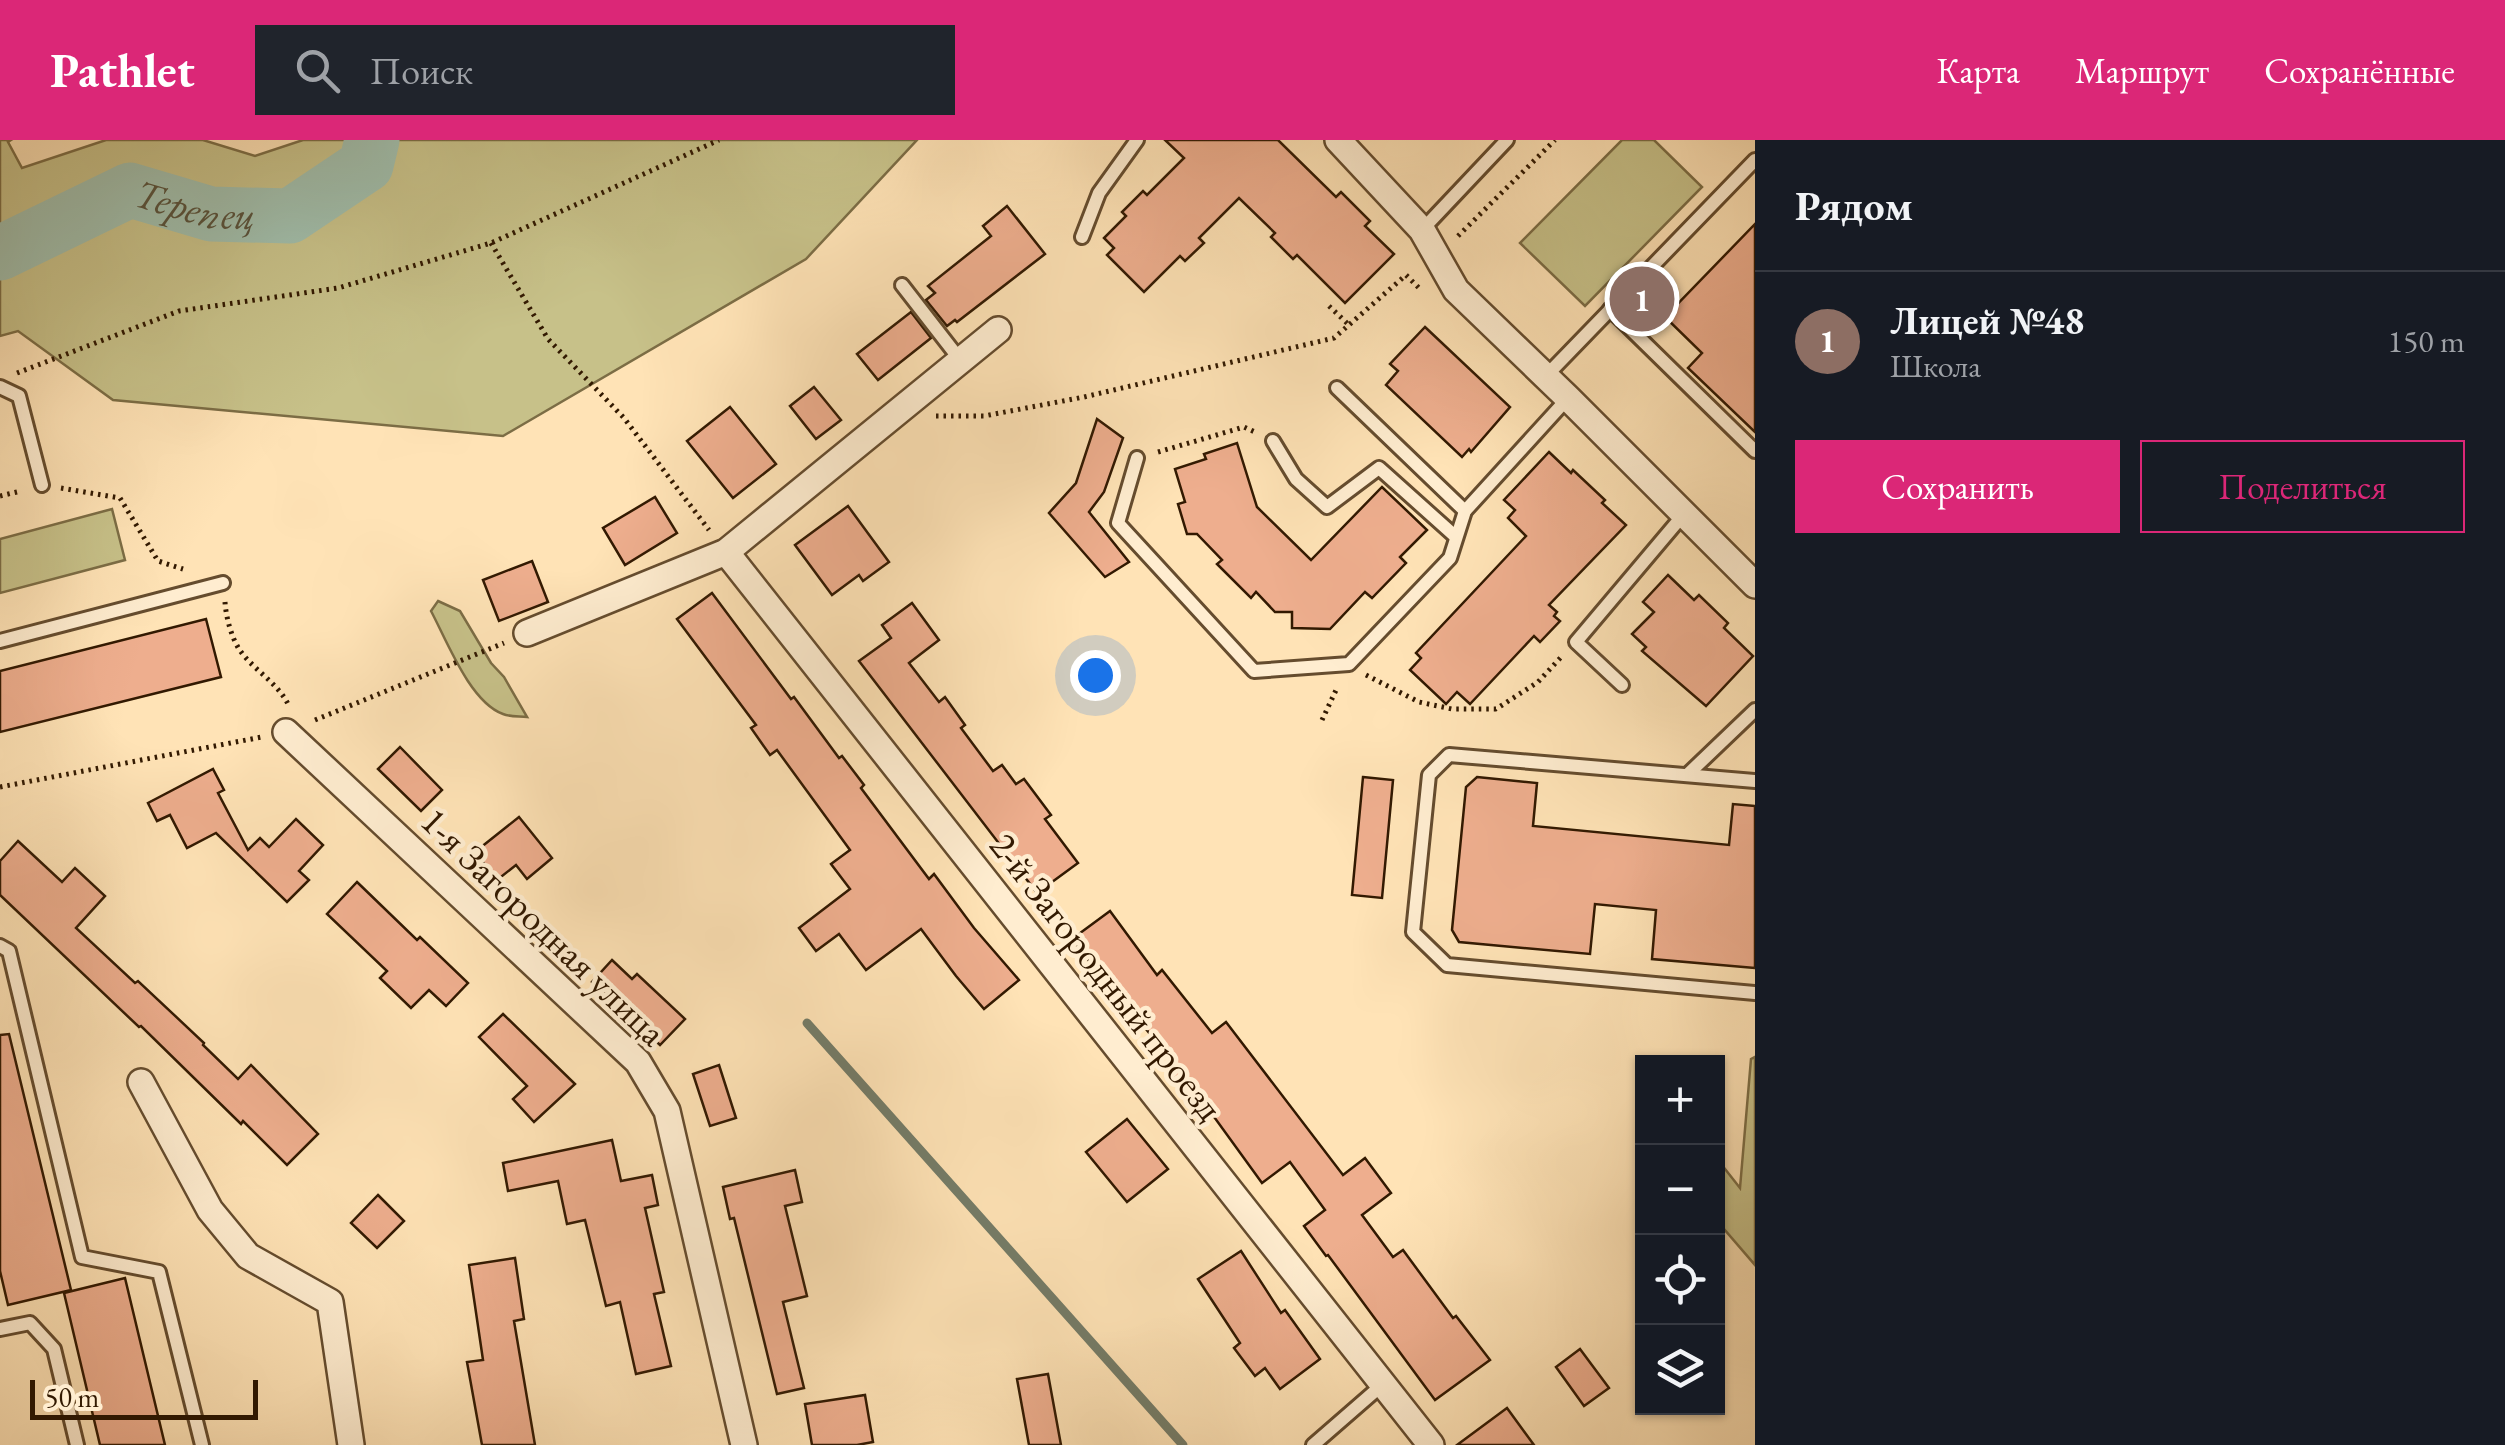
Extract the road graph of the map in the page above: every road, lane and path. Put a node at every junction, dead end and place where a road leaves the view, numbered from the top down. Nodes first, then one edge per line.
1 (719, 140) edge
2 (1138, 140) edge
3 (1338, 140) edge
4 (1508, 140) edge
5 (1555, 140) edge
6 (1755, 160) edge
7 (1082, 237) dead end
8 (1427, 240) junction
9 (492, 243) junction
10 (902, 285) dead end
11 (1328, 306) dead end
12 (1610, 309) junction
13 (1350, 325) dead end
14 (998, 330) dead end
15 (961, 361) junction
16 (18, 373) dead end
17 (1546, 376) junction
18 (0, 387) edge
19 (1337, 388) dead end
20 (1568, 398) junction
21 (1273, 441) joint
22 (1755, 452) edge
23 (1137, 458) joint
24 (42, 485) joint
25 (1465, 511) junction
26 (1684, 514) junction
27 (1456, 537) junction
28 (726, 552) junction
29 (222, 584) junction
30 (1755, 585) edge
31 (527, 633) dead end
32 (0, 641) edge
33 (1576, 642) junction
34 (488, 649) dead end
35 (1348, 664) junction
36 (1622, 686) dead end
37 (1755, 710) edge
38 (1322, 720) dead end
39 (286, 732) junction
40 (1688, 775) junction
41 (1755, 781) edge
42 (0, 788) edge
43 (0, 946) edge
44 (1755, 994) edge
45 (141, 1082) dead end
46 (0, 1329) edge
47 (1382, 1385) junction
48 (77, 1445) edge
49 (202, 1445) edge
50 (351, 1445) edge
51 (744, 1445) edge
52 (1314, 1445) edge
53 (1431, 1445) edge

1 - 9 path
2 - 7 lane
3 - 8 street
4 - 8 lane
5 - 8 path
6 - 12 lane
8 - 17 street
9 - 16 path
9 - 28 path
10 - 15 lane
11 - 13 path
12 - 17 lane
12 - 22 lane
14 - 15 street
15 - 28 street
17 - 20 street
18 - 24 lane
19 - 25 lane
20 - 25 lane
20 - 26 street
21 - 23 path
21 - 27 lane
23 - 35 lane
24 - 29 path
25 - 27 lane
26 - 30 street
26 - 33 lane
27 - 35 lane
28 - 31 street
28 - 47 street, 2-й Загородный проезд
29 - 32 lane
29 - 39 path
33 - 35 path
33 - 36 lane
34 - 39 path
35 - 38 path
37 - 40 lane
39 - 42 path
39 - 51 street, 1-я Загородная улица
40 - 41 lane
40 - 44 lane
43 - 49 lane
45 - 50 street
46 - 48 lane
47 - 52 lane
47 - 53 street, 2-й Загородный проезд

